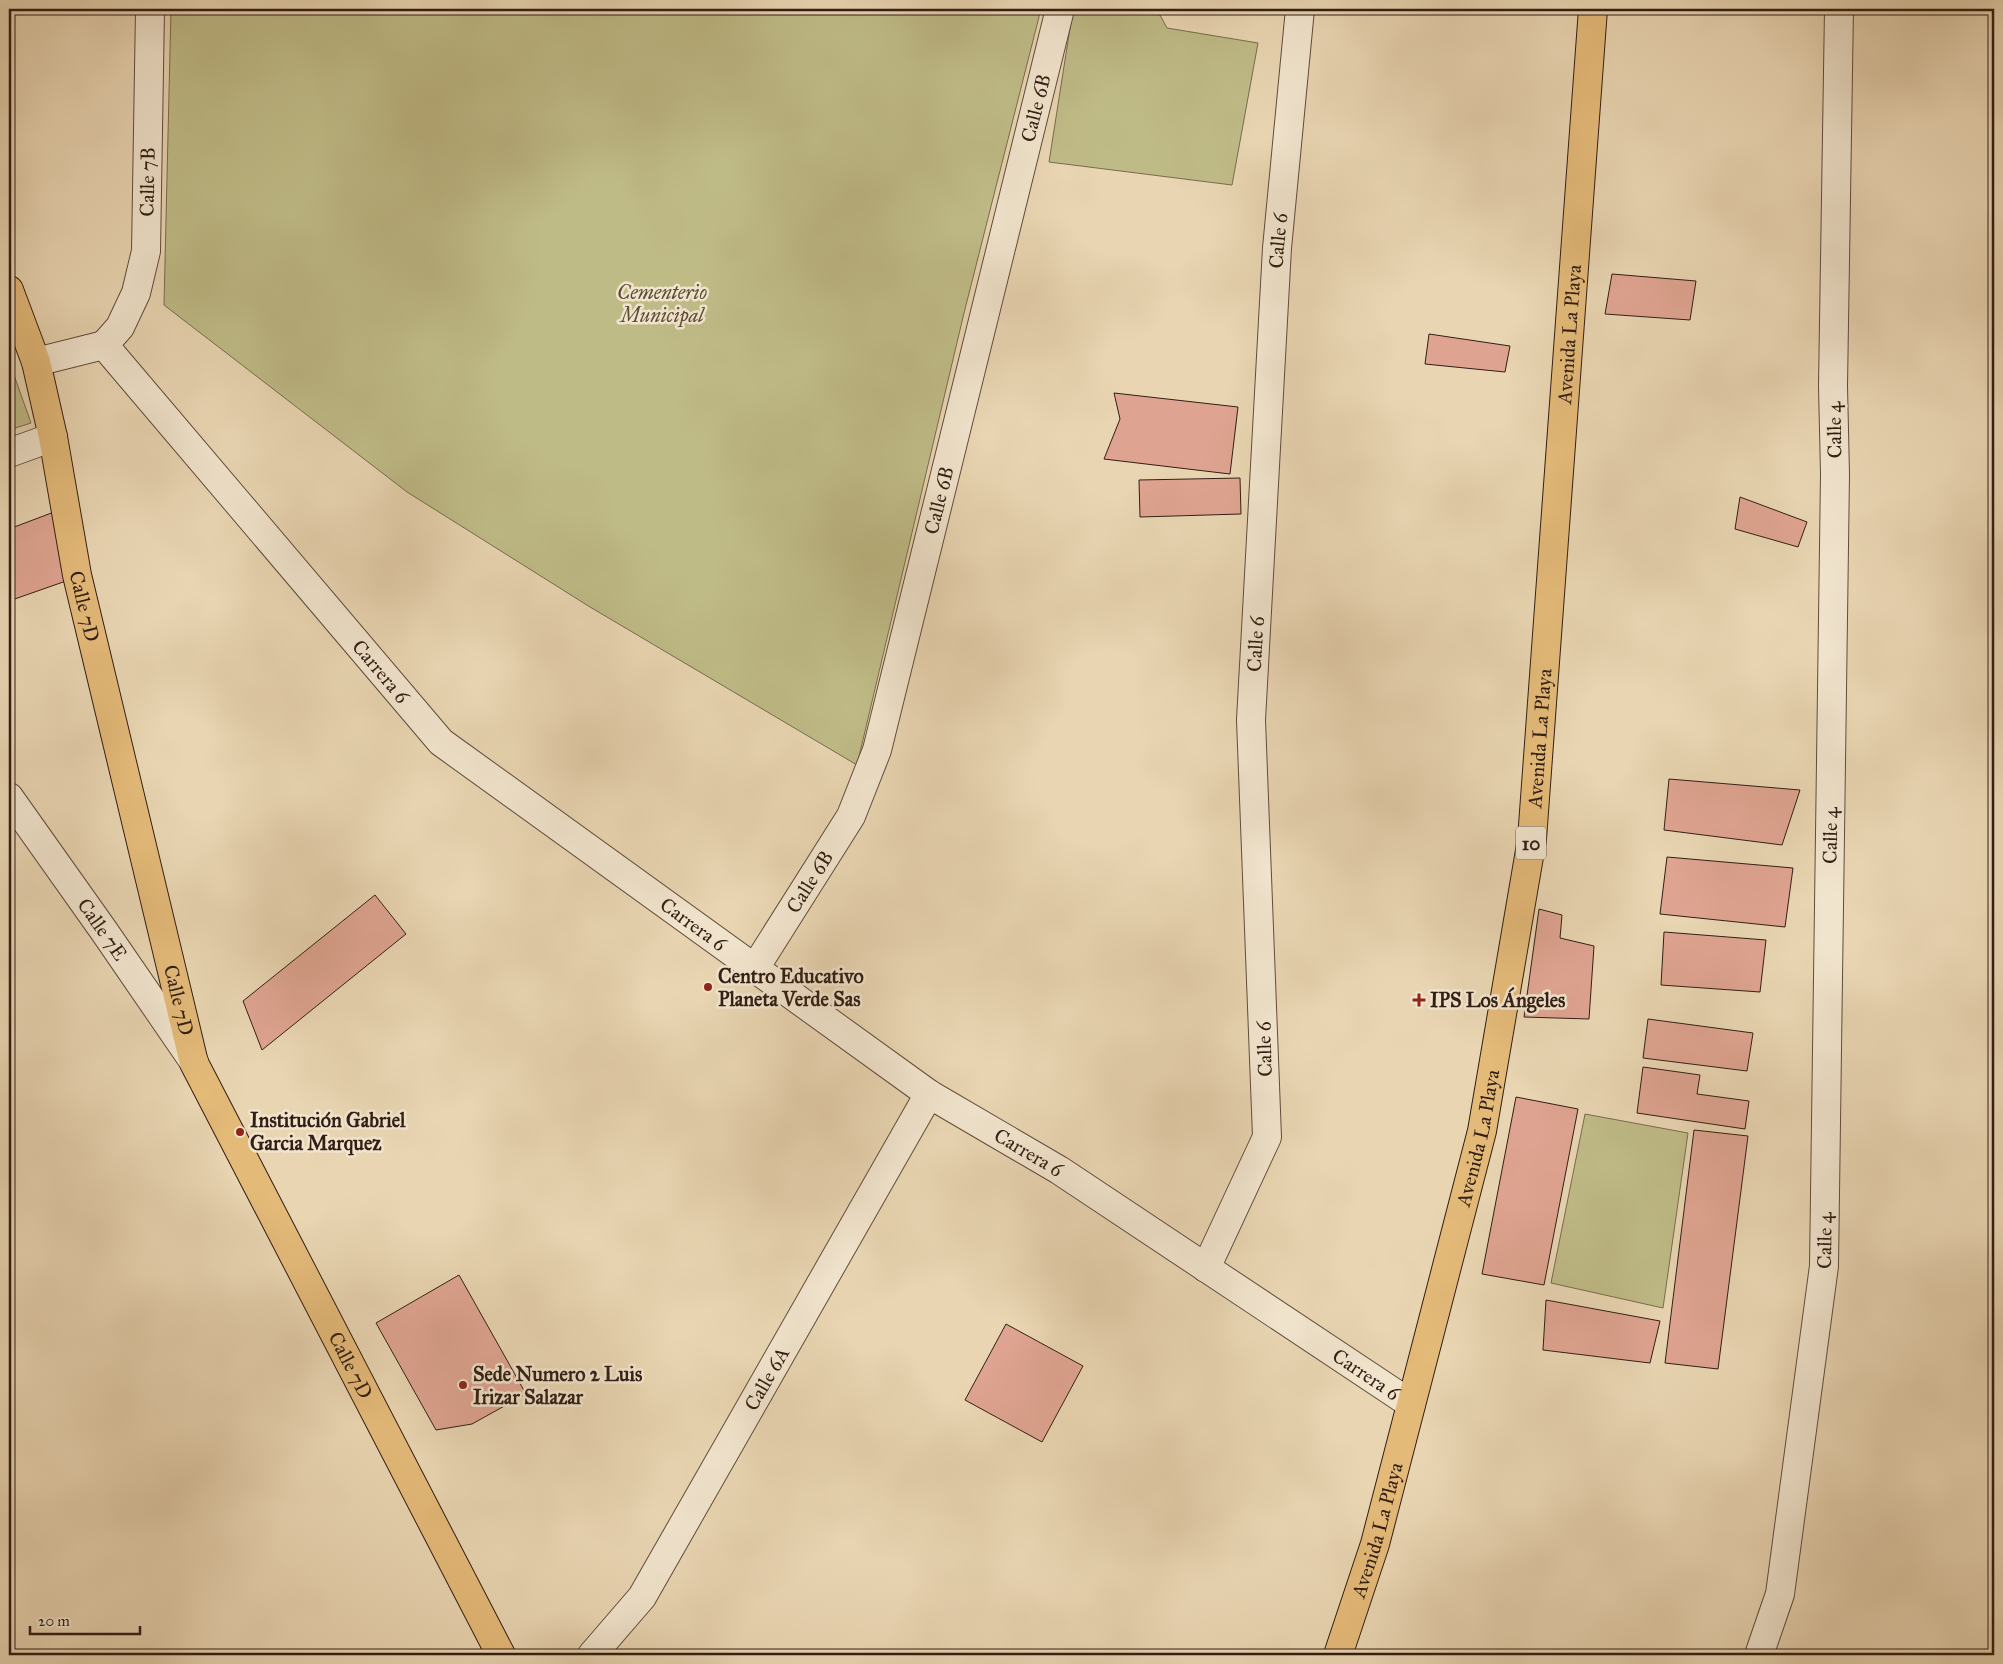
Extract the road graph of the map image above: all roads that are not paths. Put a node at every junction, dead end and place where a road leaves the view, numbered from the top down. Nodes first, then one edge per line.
1 (150, 9) edge
2 (1060, 9) edge
3 (1299, 9) edge
4 (1593, 9) edge
5 (1839, 9) edge
6 (9, 290) edge
7 (104, 345) junction
8 (36, 362) junction
9 (53, 437) junction
10 (9, 453) edge
11 (9, 797) edge
12 (755, 968) junction
13 (194, 1063) junction
14 (929, 1094) junction
15 (1206, 1268) junction
16 (1410, 1404) junction
17 (501, 1655) edge
18 (592, 1655) edge
19 (1338, 1655) edge
20 (1759, 1655) edge

1 - 7 street, Calle 7B
2 - 12 street, Calle 6B
3 - 15 street, Calle 6
4 - 16 main road, Avenida La Playa / 10
5 - 20 street, Calle 4
6 - 8 main road, Calle 7D
7 - 8 street
7 - 12 street, Carrera 6
8 - 9 main road, Calle 7D
9 - 10 street
9 - 13 main road, Calle 7D
11 - 13 street, Calle 7E
12 - 14 street, Carrera 6
13 - 17 main road, Calle 7D
14 - 15 street, Carrera 6
14 - 18 street, Calle 6A
15 - 16 street, Carrera 6
16 - 19 main road, Avenida La Playa / 10

